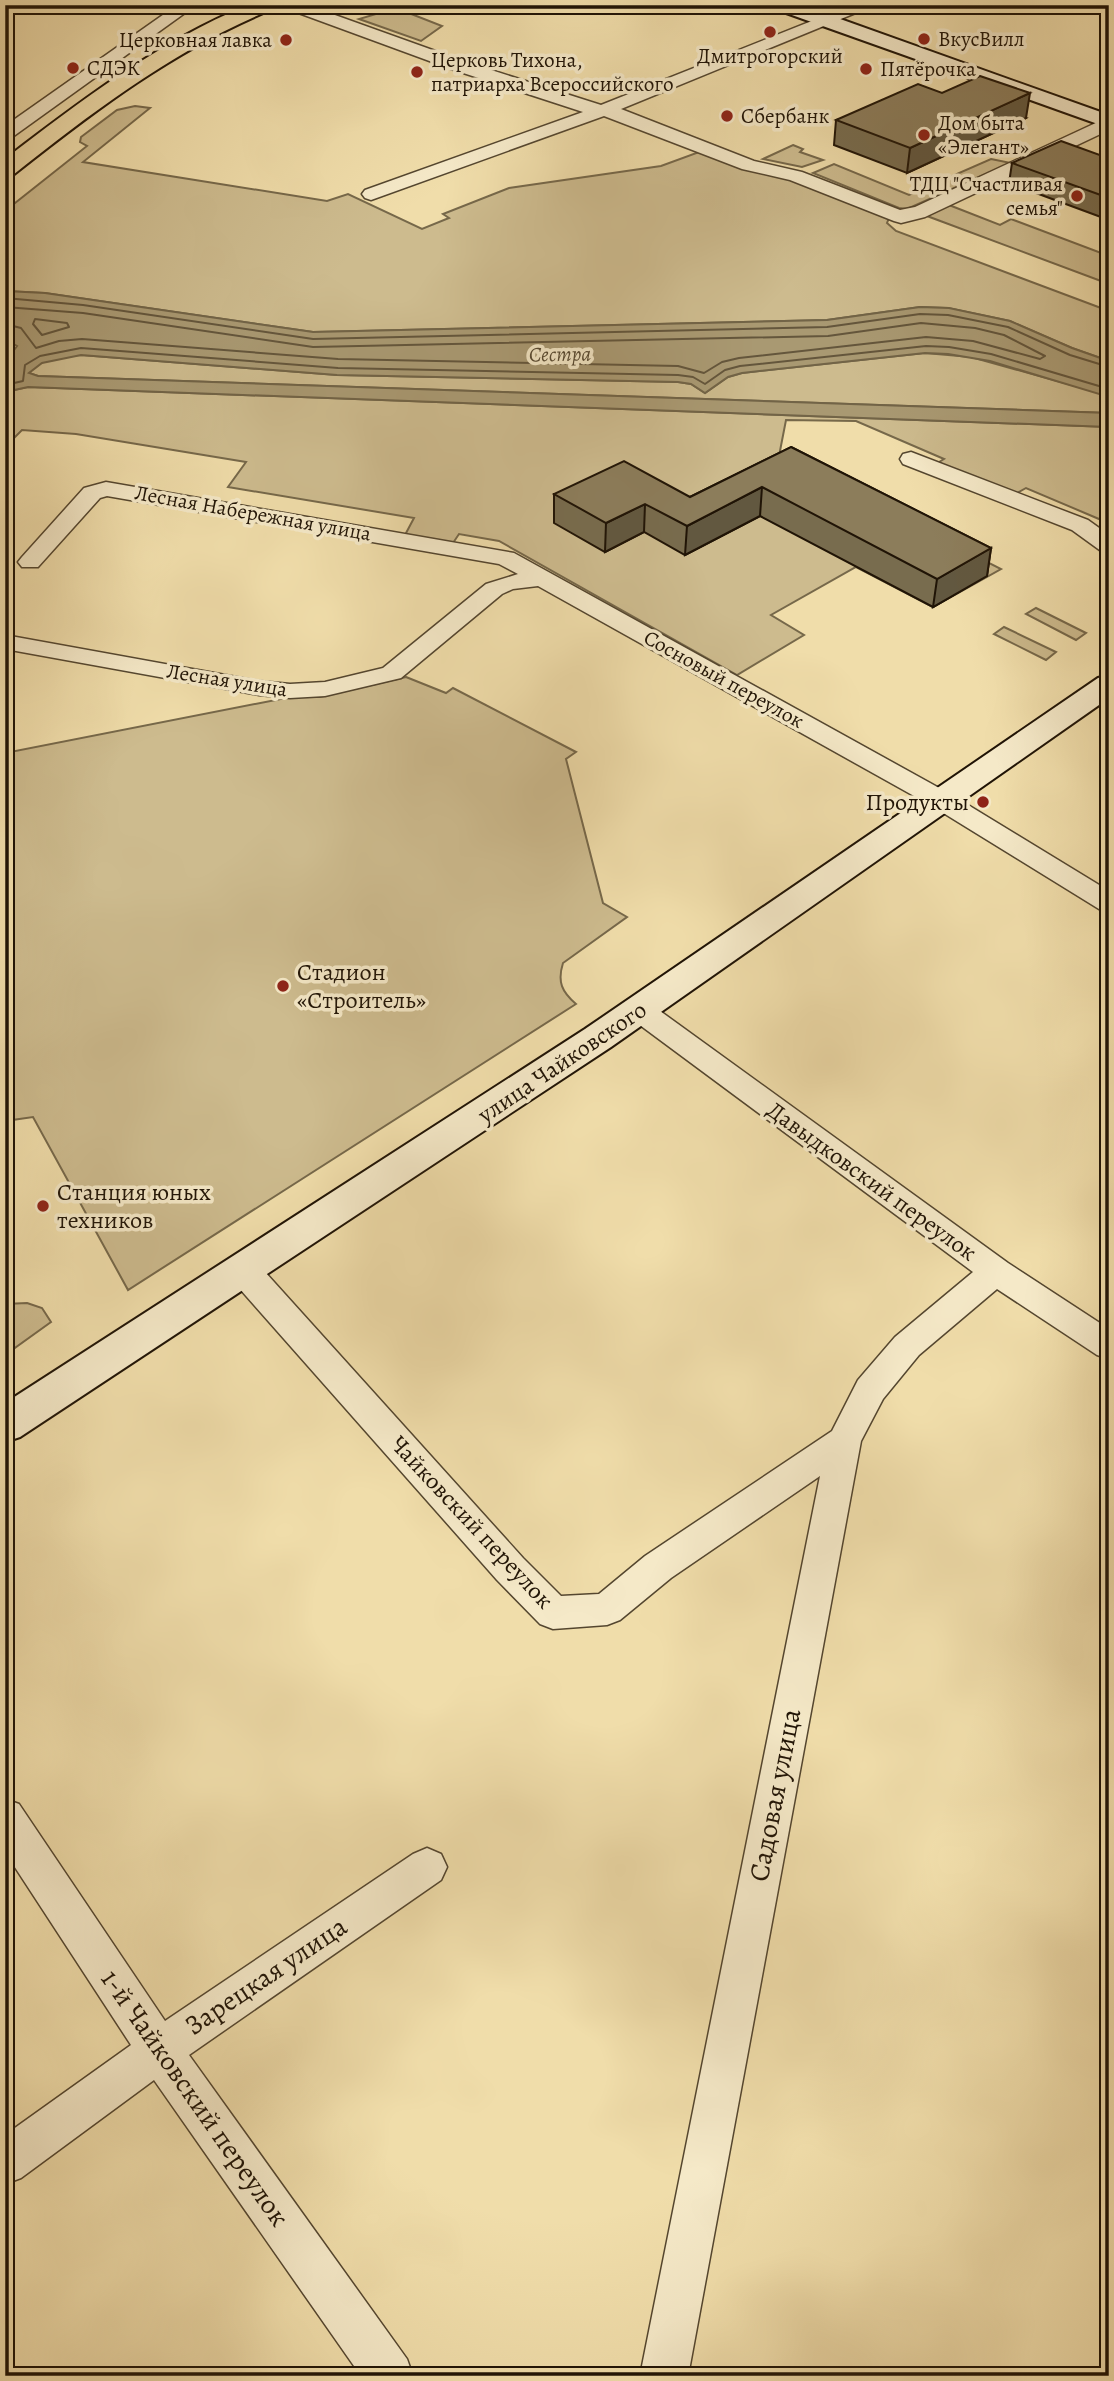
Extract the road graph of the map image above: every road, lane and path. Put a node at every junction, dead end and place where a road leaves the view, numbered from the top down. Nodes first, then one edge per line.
1 (188, 5) edge
2 (225, 5) edge
3 (291, 5) edge
4 (782, 5) edge
5 (867, 5) edge
6 (259, 7) edge
7 (827, 21) junction
8 (179, 38) junction
9 (606, 110) junction
10 (1108, 124) edge
11 (5, 134) edge
12 (5, 155) edge
13 (5, 170) edge
14 (371, 194) dead end
15 (911, 459) dead end
16 (1109, 546) edge
17 (506, 558) joint
18 (30, 562) dead end
19 (542, 578) junction
20 (5, 642) edge
21 (1109, 684) edge
22 (941, 800) junction
23 (1109, 902) edge
24 (639, 1010) junction
25 (244, 1271) junction
26 (996, 1272) junction
27 (1109, 1346) edge
28 (5, 1425) edge
29 (844, 1441) junction
30 (5, 1817) edge
31 (427, 1867) dead end
32 (159, 2049) junction
33 (5, 2162) edge
34 (390, 2376) edge
35 (664, 2376) edge

1 - 11 street
2 - 8 highway
3 - 9 street
4 - 7 street
5 - 7 street
6 - 8 highway
7 - 9 street
7 - 10 street
8 - 12 highway
8 - 13 highway
9 - 10 street
9 - 14 street
15 - 16 street
17 - 18 street, Лесная Набережная улица
17 - 19 street, Сосновый переулок
19 - 20 street, Лесная улица
19 - 22 street, Сосновый переулок
21 - 22 street, улица Чайковского
22 - 23 street, Сосновый переулок
22 - 24 street, улица Чайковского
24 - 25 street, улица Чайковского
24 - 26 street, Давыдковский переулок
25 - 28 street, улица Чайковского
25 - 29 street, Чайковский переулок
26 - 27 street, Давыдковский переулок
26 - 29 street, Садовая улица
29 - 35 street, Садовая улица
30 - 32 street, 1-й Чайковский переулок
31 - 32 street, Зарецкая улица
32 - 33 street, Зарецкая улица
32 - 34 street, 1-й Чайковский переулок

